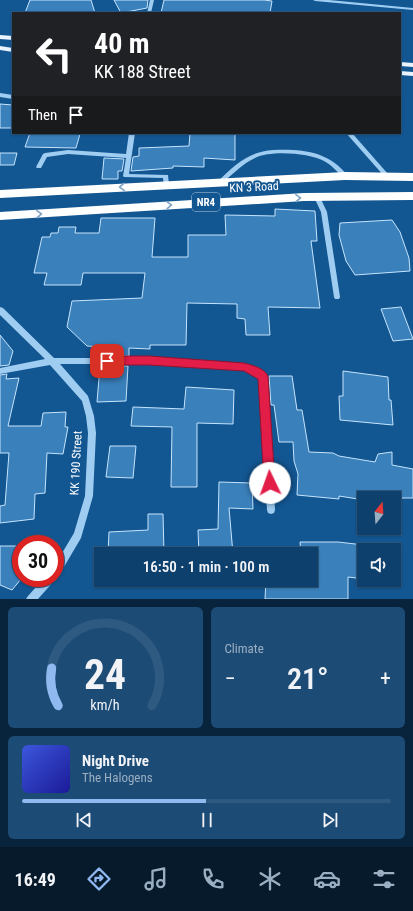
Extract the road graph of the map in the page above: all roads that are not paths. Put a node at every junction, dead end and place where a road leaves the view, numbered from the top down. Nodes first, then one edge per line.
1 (152, 0) edge
2 (315, 0) edge
3 (386, 0) edge
4 (387, 7) junction
5 (413, 9) edge
6 (149, 12) edge
7 (0, 37) edge
8 (12, 38) edge
9 (0, 48) edge
10 (12, 50) edge
11 (401, 64) edge
12 (413, 65) edge
13 (401, 73) edge
14 (413, 74) edge
15 (0, 95) edge
16 (12, 96) edge
17 (132, 134) edge
18 (350, 134) edge
19 (128, 156) junction
20 (39, 167) dead end
21 (386, 175) junction
22 (345, 176) junction
23 (413, 177) edge
24 (219, 183) junction
25 (166, 185) junction
26 (0, 194) edge
27 (393, 196) junction
28 (413, 196) edge
29 (317, 197) junction
30 (0, 216) edge
31 (337, 297) dead end
32 (0, 310) edge
33 (52, 361) junction
34 (0, 370) edge
35 (271, 510) dead end
36 (64, 559) edge
37 (42, 587) edge
38 (31, 599) edge

1 - 6 street
2 - 4 street
3 - 4 street
4 - 5 street
7 - 8 main road
9 - 10 main road
11 - 12 main road
13 - 14 main road
15 - 16 street
17 - 19 street
18 - 21 street
19 - 20 street
19 - 25 street
21 - 22 highway, KN 3 Road / NR4
21 - 23 highway, KN 3 Road / NR4
21 - 27 highway
22 - 24 highway, KN 3 Road / NR4
22 - 24 street
24 - 25 highway, KN 3 Road / NR4
25 -> 26 highway, KN 3 Road / NR4
27 - 28 highway, KN 3 Road / NR4
27 - 29 highway, KN 3 Road / NR4
30 -> 29 highway, KN 3 Road / NR4
29 - 31 street
32 - 33 street, KK 190 Street
33 - 34 street
33 - 35 street
33 - 36 street, KK 190 Street
37 - 38 street

